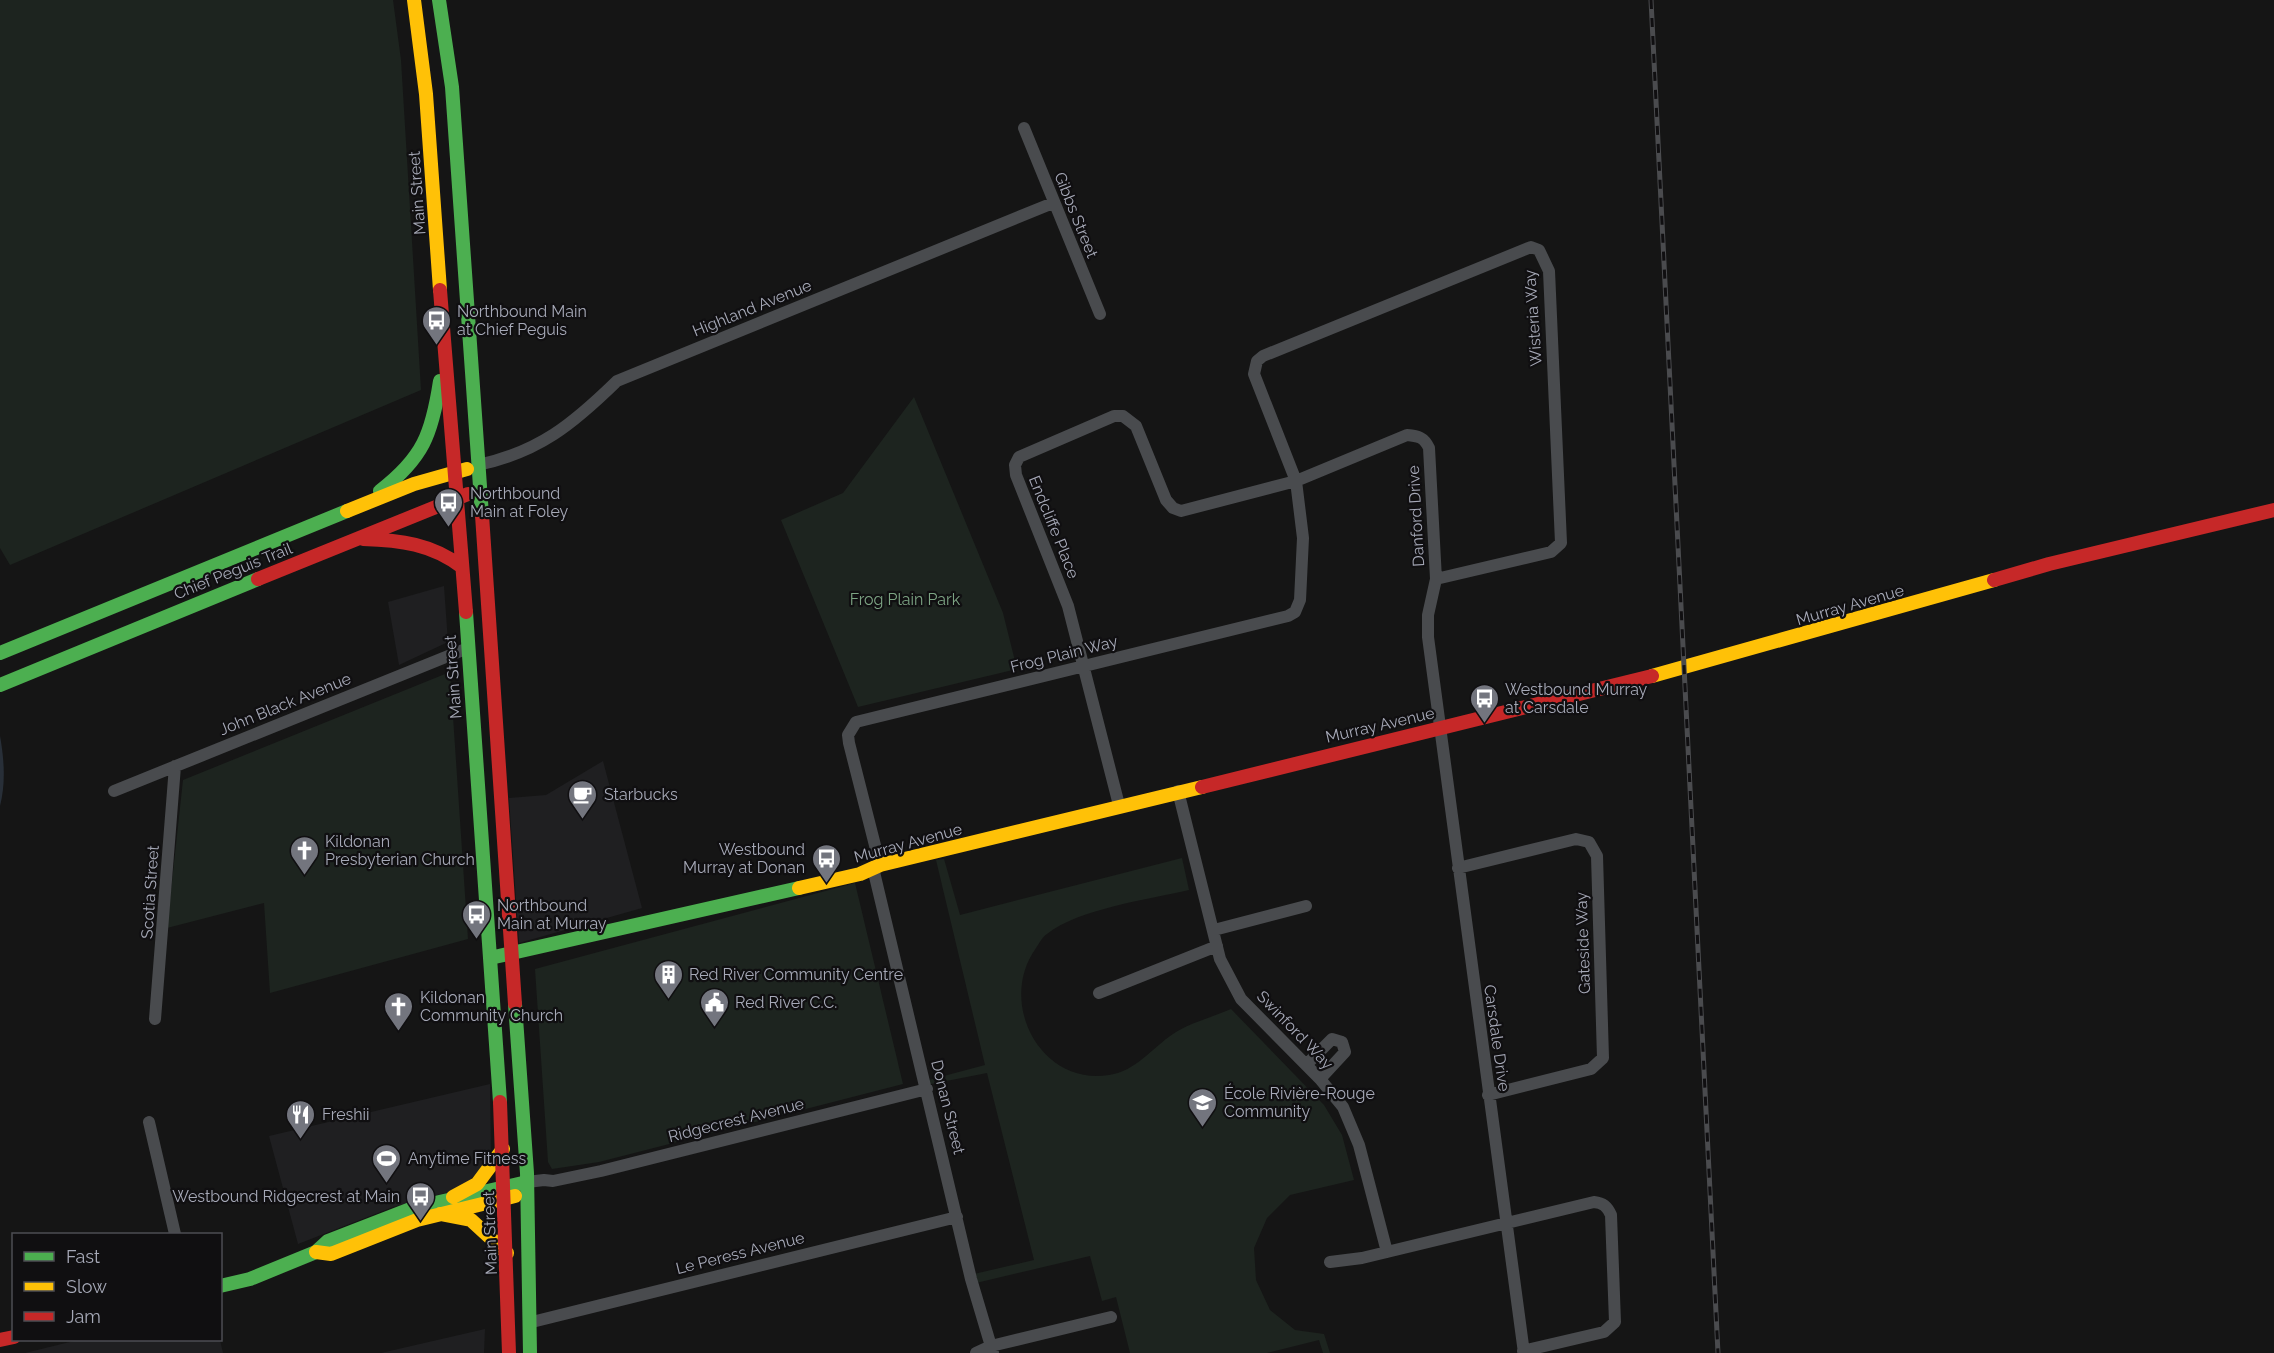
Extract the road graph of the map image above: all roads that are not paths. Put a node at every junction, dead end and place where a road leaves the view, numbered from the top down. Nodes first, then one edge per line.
1 (414, 0) edge
2 (439, 0) edge
3 (1024, 128) dead end
4 (1053, 203) junction
5 (1100, 314) dead end
6 (445, 351) junction
7 (478, 465) junction
8 (456, 472) junction
9 (1296, 481) junction
10 (480, 490) junction
11 (458, 498) junction
12 (356, 507) junction
13 (2274, 510) edge
14 (355, 539) junction
15 (462, 567) junction
16 (1436, 579) junction
17 (468, 648) junction
18 (0, 653) edge
19 (1083, 666) junction
20 (0, 685) edge
21 (1438, 728) junction
22 (175, 766) junction
23 (114, 791) dead end
24 (1178, 791) junction
25 (1119, 805) junction
26 (876, 867) junction
27 (1458, 868) junction
28 (1306, 906) dead end
29 (1214, 930) junction
30 (1217, 946) junction
31 (512, 954) junction
32 (490, 958) junction
33 (1099, 993) dead end
34 (155, 1019) dead end
35 (1306, 1065) junction
36 (1320, 1079) junction
37 (927, 1089) junction
38 (1488, 1095) junction
39 (148, 1122) dead end
40 (503, 1149) junction
41 (527, 1187) junction
42 (505, 1192) junction
43 (453, 1197) junction
44 (440, 1214) junction
45 (957, 1217) junction
46 (1505, 1223) junction
47 (175, 1233) edge
48 (316, 1252) junction
49 (1386, 1252) junction
50 (507, 1253) junction
51 (1330, 1262) dead end
52 (222, 1286) edge
53 (1111, 1317) dead end
54 (532, 1322) junction
55 (992, 1350) edge
56 (1523, 1352) edge
57 (509, 1353) edge
58 (530, 1353) edge
59 (976, 1353) edge

1 - 6 main road, Main Street
2 - 7 main road
3 - 4 street, Gibbs Street
4 - 5 street, Gibbs Street
4 - 7 street, Highland Avenue
6 - 8 main road, Main Street
6 - 12 main road
7 - 8 main road, Chief Peguis Trail
7 - 10 main road
8 - 11 main road, Main Street
8 - 12 main road, Chief Peguis Trail
9 - 16 street, Danford Drive
9 - 16 street, Wisteria Way
9 - 19 street, Frog Plain Way
9 - 19 street, Endcliffe Place
10 - 11 main road, Chief Peguis Trail
10 - 31 main road
11 - 14 main road, Chief Peguis Trail
11 - 15 main road, Main Street
12 - 18 main road, Chief Peguis Trail
13 - 21 main road, Murray Avenue
14 - 15 main road
14 - 20 main road, Chief Peguis Trail
15 - 17 main road, Main Street
16 - 21 street, Danford Drive
17 - 22 street, John Black Avenue
17 - 32 main road, Main Street
19 - 25 street, Endcliffe Place
19 - 26 street, Frog Plain Way
21 - 24 main road, Murray Avenue
21 - 27 street, Carsdale Drive
22 - 23 street, John Black Avenue
22 - 34 street, Scotia Street
24 - 25 main road, Murray Avenue
24 - 29 street, Swinford Way
25 - 26 main road, Murray Avenue
26 - 31 main road, Murray Avenue
26 - 37 street, Donan Street
27 - 38 street, Carsdale Drive
27 - 38 street, Gateside Way
28 - 29 street
29 - 30 street, Swinford Way
30 - 33 street
30 - 35 street, Swinford Way
31 - 32 main road, Murray Avenue
31 - 41 main road
32 - 40 main road, Main Street
35 - 36 street, Swinford Way
35 - 36 street
36 - 49 street, Swinford Way
37 - 41 street, Ridgecrest Avenue
37 - 45 street, Donan Street
38 - 46 street, Carsdale Drive
39 - 47 street
40 - 42 main road, Main Street
40 - 43 main road
41 - 42 main road, Ridgecrest Avenue
41 - 54 main road
42 - 43 main road, Ridgecrest Avenue
42 - 44 main road, Ridgecrest Avenue
42 - 50 main road, Main Street
43 - 48 main road, Ridgecrest Avenue
44 - 48 main road, Ridgecrest Avenue
44 - 50 main road
45 - 54 street, Le Peress Avenue
45 - 55 street, Donan Street
46 - 49 street
46 - 56 street, Carsdale Drive
46 - 56 street
48 - 52 main road, Ridgecrest Avenue
49 - 51 street
50 - 57 main road, Main Street
53 - 55 street
54 - 58 main road
55 - 59 street

